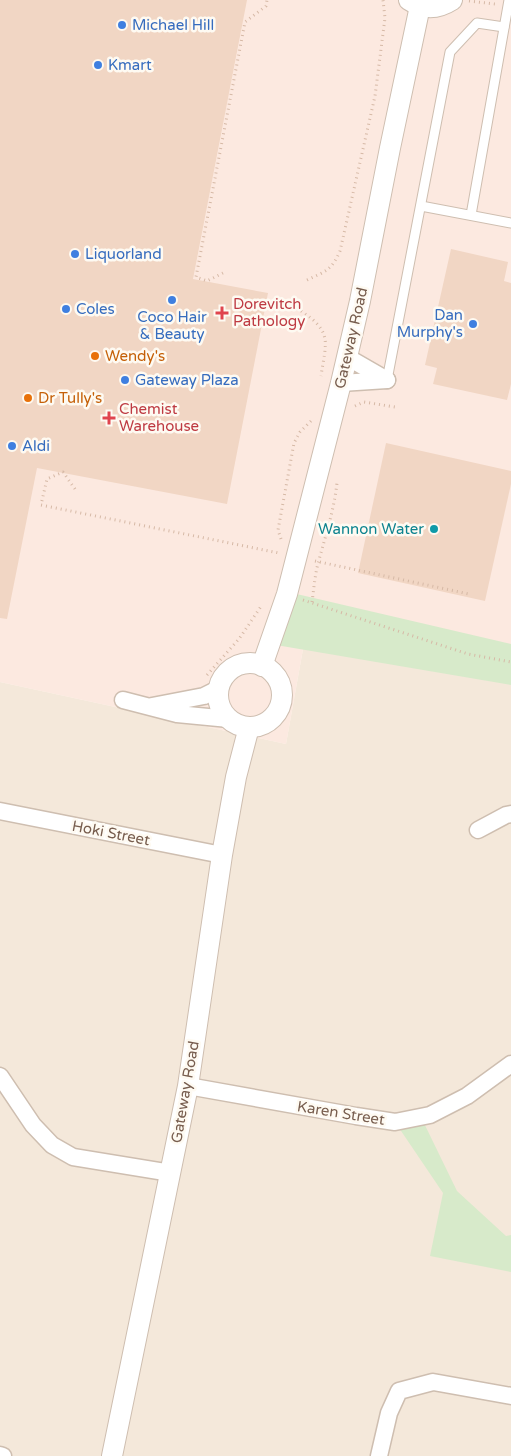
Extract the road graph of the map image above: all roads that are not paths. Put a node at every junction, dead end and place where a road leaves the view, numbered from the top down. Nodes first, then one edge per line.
1 (452, 0) edge
2 (509, 0) edge
3 (415, 3) edge
4 (504, 27) junction
5 (420, 206) junction
6 (470, 215) junction
7 (511, 223) edge
8 (347, 357) junction
9 (387, 380) junction
10 (341, 383) junction
11 (262, 666) junction
12 (212, 692) junction
13 (123, 700) dead end
14 (147, 707) junction
15 (229, 719) junction
16 (249, 727) junction
17 (0, 811) edge
18 (511, 814) edge
19 (478, 830) dead end
20 (222, 855) junction
21 (511, 1064) edge
22 (0, 1076) edge
23 (188, 1086) junction
24 (171, 1173) junction
25 (511, 1396) edge
26 (112, 1456) edge
27 (379, 1456) edge

1 - 3 street
2 - 4 lane
3 - 8 street, Gateway Road
4 - 5 lane
4 - 6 lane
5 - 6 lane
5 - 9 lane
6 - 7 lane
8 - 9 street
8 - 10 street, Gateway Road
9 - 10 street
10 - 11 street, Gateway Road
11 - 12 street
11 - 16 street
12 - 14 street
12 - 15 street
13 - 14 street
14 - 15 street
15 - 16 street
16 - 20 street, Gateway Road
17 - 20 street, Hoki Street
18 - 19 street
20 - 23 street, Gateway Road
21 - 23 street, Karen Street
22 - 24 street
23 - 24 street, Gateway Road
24 - 26 street, Gateway Road
25 - 27 street

